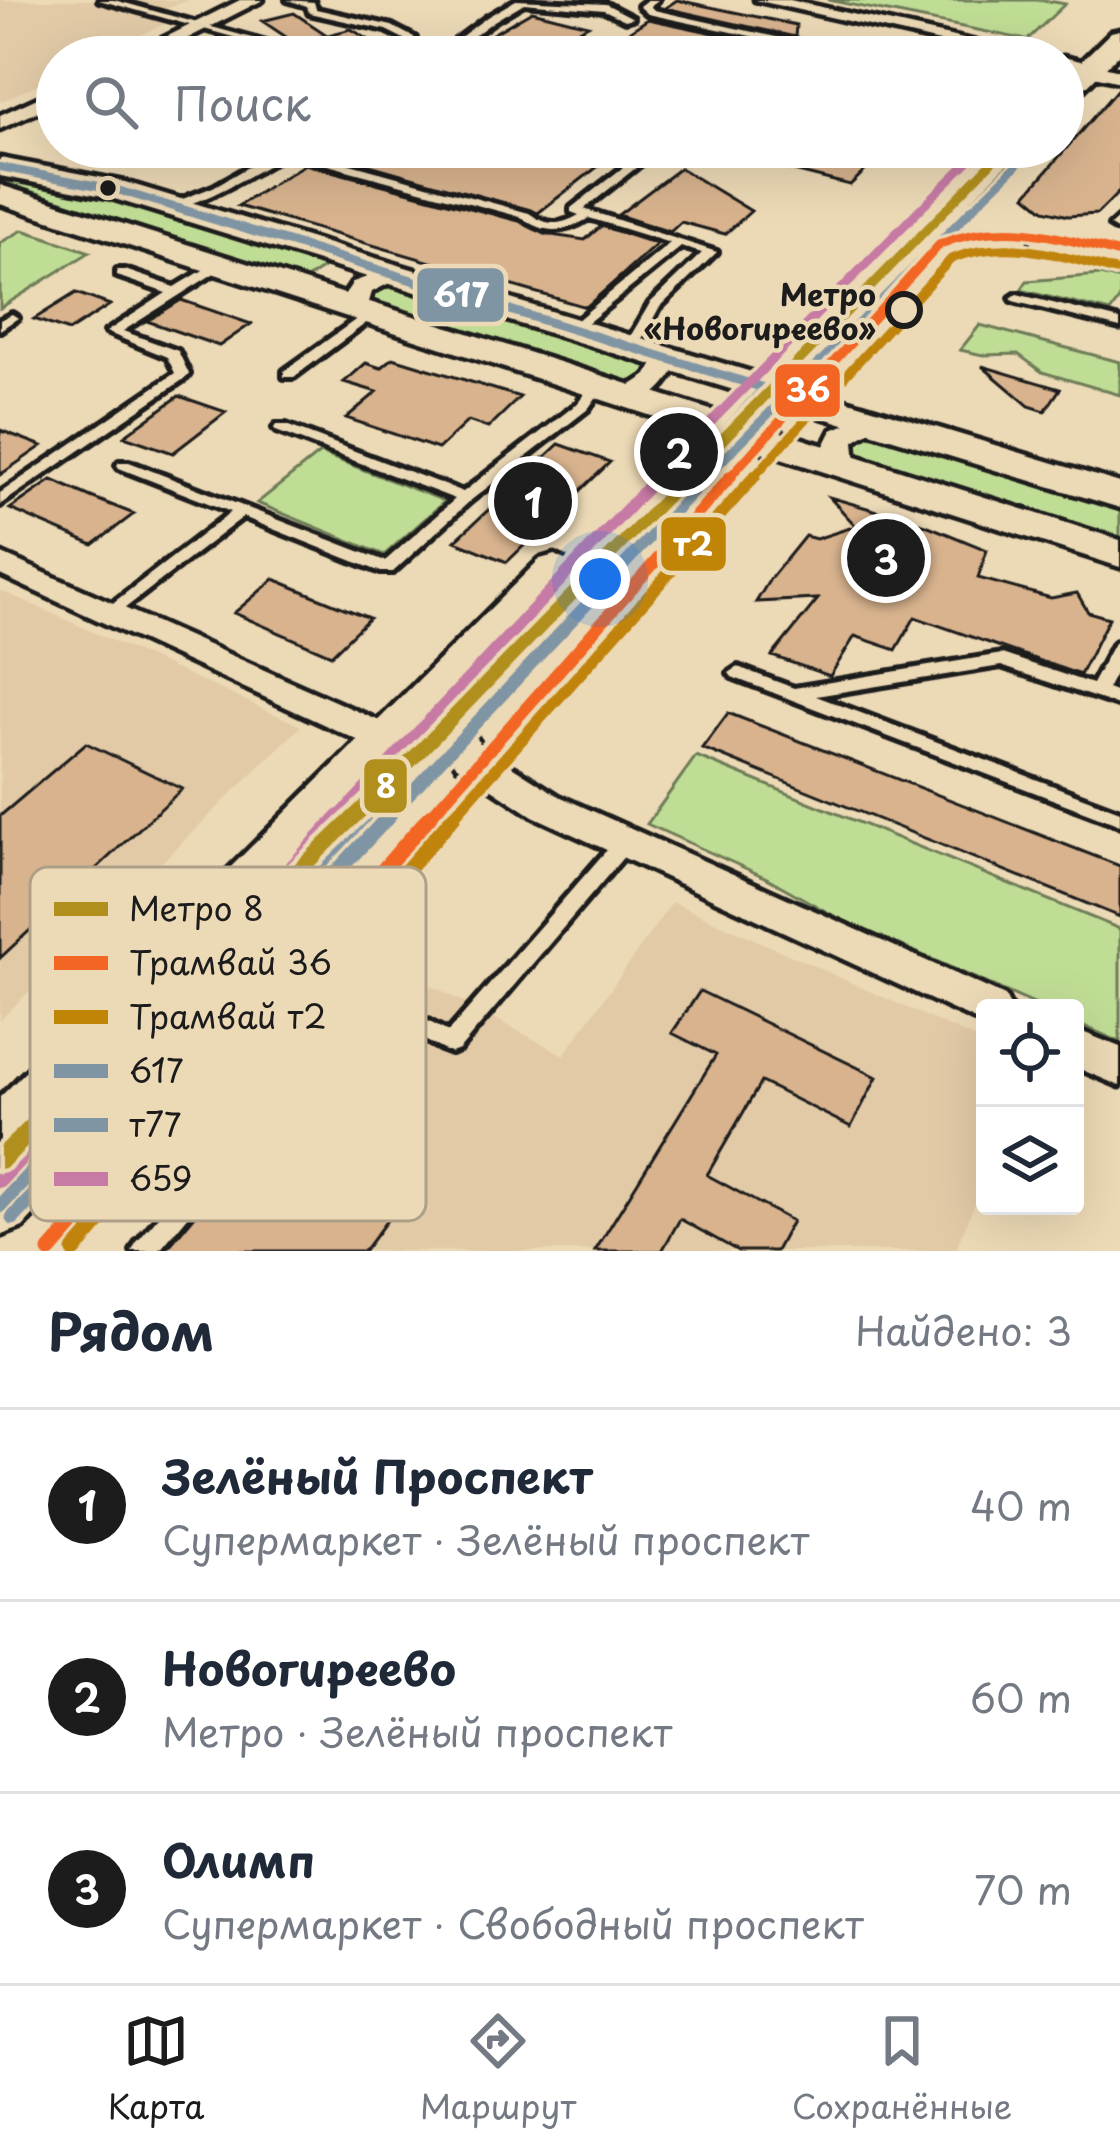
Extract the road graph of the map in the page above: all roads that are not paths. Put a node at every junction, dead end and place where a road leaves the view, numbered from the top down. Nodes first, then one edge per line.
1 (104, 0) edge
2 (254, 0) edge
3 (292, 0) edge
4 (523, 0) edge
5 (653, 0) edge
6 (764, 0) edge
7 (1120, 16) edge
8 (628, 18) dead end
9 (203, 25) junction
10 (180, 36) edge
11 (242, 36) edge
12 (406, 36) edge
13 (470, 36) edge
14 (763, 36) edge
15 (935, 36) edge
16 (1120, 38) edge
17 (1084, 53) edge
18 (1084, 59) edge
19 (1084, 69) edge
20 (1120, 76) edge
21 (36, 105) edge
22 (0, 123) edge
23 (0, 167) edge
24 (256, 168) edge
25 (357, 168) edge
26 (629, 168) edge
27 (962, 168) edge
28 (986, 168) edge
29 (0, 194) edge
30 (171, 206) junction
31 (587, 214) junction
32 (1043, 241) dead end
33 (679, 242) junction
34 (1118, 258) edge
35 (220, 264) junction
36 (121, 273) dead end
37 (395, 274) junction
38 (176, 292) junction
39 (1017, 298) dead end
40 (364, 310) junction
41 (1120, 324) edge
42 (575, 329) junction
43 (631, 346) junction
44 (668, 358) junction
45 (290, 374) dead end
46 (752, 384) junction
47 (614, 390) junction
48 (873, 421) junction
49 (714, 423) junction
50 (281, 428) dead end
51 (841, 464) junction
52 (124, 465) dead end
53 (1120, 496) edge
54 (465, 497) junction
55 (0, 500) edge
56 (242, 511) junction
57 (1120, 554) edge
58 (0, 563) edge
59 (109, 612) junction
60 (1120, 647) edge
61 (738, 673) dead end
62 (1097, 692) junction
63 (796, 693) junction
64 (1120, 700) edge
65 (421, 740) junction
66 (1120, 818) edge
67 (625, 842) junction
68 (287, 867) edge
69 (306, 867) edge
70 (976, 1002) edge
71 (426, 1030) edge
72 (1084, 1051) edge
73 (1120, 1067) edge
74 (30, 1110) edge
75 (0, 1138) edge
76 (30, 1173) edge
77 (0, 1206) edge
78 (169, 1221) edge
79 (144, 1251) edge

1 - 9 lane
2 - 9 street
3 - 12 lane
4 - 8 lane
4 - 13 lane
5 - 14 lane
6 - 15 street
7 - 17 main road
9 - 10 street
9 - 11 lane
16 - 18 main road
19 - 20 street
21 - 22 street
23 - 30 main road
24 - 30 lane
25 - 31 lane
26 - 31 lane
27 - 46 main road
28 - 46 main road
29 - 35 main road
30 - 37 main road
31 - 33 lane
32 - 34 street
33 - 42 lane
33 - 43 lane
35 - 38 lane
35 - 40 main road
36 - 38 lane
37 - 40 street
37 - 42 main road
38 - 55 lane
39 - 41 lane
40 - 45 lane
40 - 47 main road
42 - 43 main road
43 - 44 main road
44 - 46 main road
44 - 47 street
46 - 48 main road
46 - 49 main road
47 - 49 main road
47 - 54 lane
48 - 51 street
48 - 53 main road
49 - 51 main road
49 - 65 main road
49 - 65 main road
50 - 54 lane
51 - 57 main road
52 - 56 lane
54 - 56 lane
56 - 59 lane
58 - 59 street
59 - 65 street
60 - 62 lane
61 - 63 lane
62 - 63 lane
62 - 64 lane
63 - 66 lane
65 - 67 street
65 - 68 main road
65 - 69 main road
67 - 70 street
67 - 71 lane
72 - 73 street
74 - 75 main road
76 - 77 main road
78 - 79 lane

